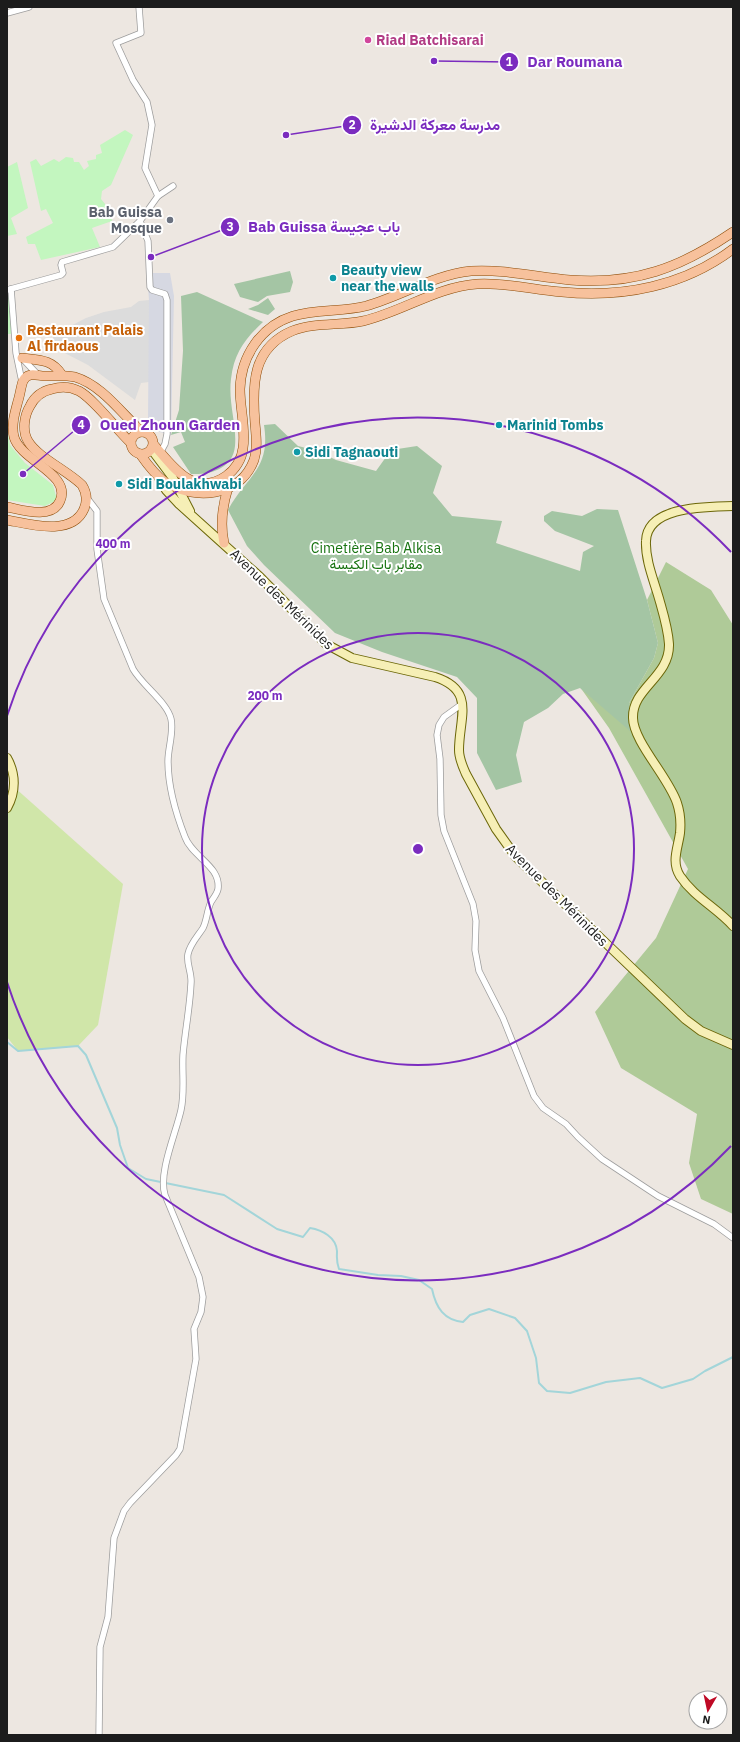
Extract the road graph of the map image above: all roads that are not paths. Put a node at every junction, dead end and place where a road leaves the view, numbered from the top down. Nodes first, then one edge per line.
1 (29, 7) edge
2 (139, 7) edge
3 (7, 13) edge
4 (174, 186) dead end
5 (158, 196) junction
6 (140, 221) junction
7 (733, 232) edge
8 (733, 249) edge
9 (9, 290) edge
10 (15, 334) junction
11 (7, 335) edge
12 (19, 355) junction
13 (39, 375) junction
14 (62, 375) junction
15 (22, 386) junction
16 (142, 432) junction
17 (131, 443) junction
18 (155, 449) junction
19 (140, 454) junction
20 (157, 475) junction
21 (228, 488) junction
22 (179, 489) junction
23 (87, 498) junction
24 (733, 506) edge
25 (7, 507) edge
26 (191, 514) junction
27 (7, 520) edge
28 (224, 543) junction
29 (462, 704) junction
30 (7, 758) edge
31 (7, 808) edge
32 (733, 926) edge
33 (733, 1045) edge
34 (733, 1238) edge
35 (99, 1735) edge

1 - 3 street
2 - 5 street
4 - 5 street
5 - 6 street
6 - 9 street
6 - 18 street
7 - 18 main road
8 - 21 main road
9 - 10 street
10 - 11 street
10 - 12 street
12 - 13 street
12 - 14 main road
12 - 15 street
13 - 14 main road
13 - 15 main road
14 - 16 main road
15 - 25 main road
16 - 17 main road
16 - 18 main road
17 - 19 main road
17 - 23 main road
18 - 19 main road
18 - 22 main road
19 - 20 main road
20 - 22 main road
20 - 26 main road, Avenue des Mérinides
21 - 22 main road
21 - 28 main road
22 - 26 main road
23 - 27 main road
23 - 35 street
24 - 32 main road
26 - 28 main road, Avenue des Mérinides
28 - 29 main road, Avenue des Mérinides
29 - 33 main road, Avenue des Mérinides
29 - 34 street
30 - 31 main road

